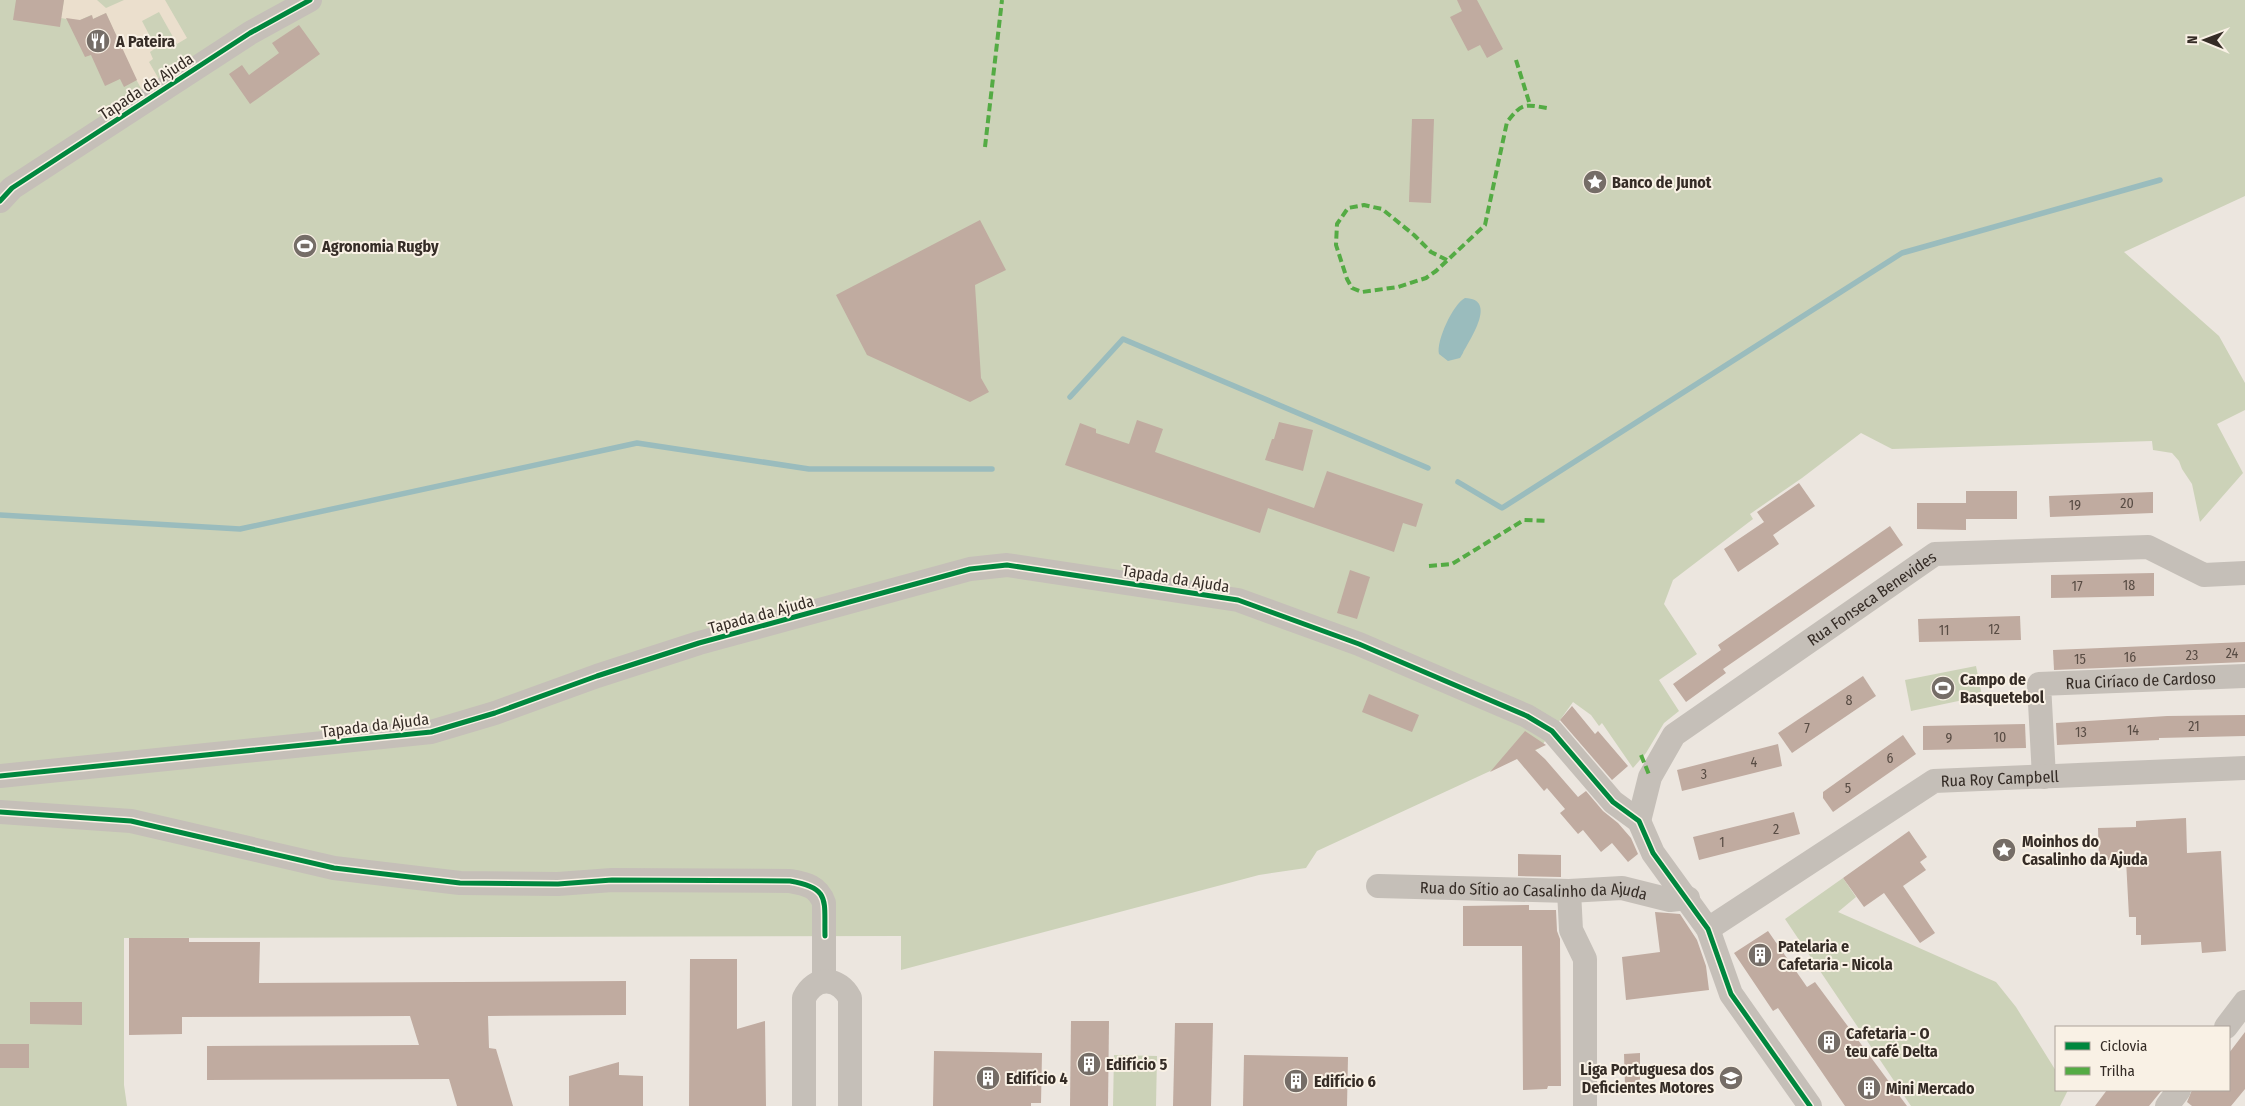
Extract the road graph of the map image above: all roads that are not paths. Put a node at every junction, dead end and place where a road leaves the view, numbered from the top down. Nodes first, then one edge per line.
1 (310, 0) edge
2 (0, 201) edge
3 (2245, 573) edge
4 (2245, 676) edge
5 (2245, 768) edge
6 (0, 776) edge
7 (2044, 777) junction
8 (0, 812) edge
9 (1639, 821) junction
10 (1378, 886) dead end
11 (1569, 891) junction
12 (1688, 898) junction
13 (1708, 929) junction
14 (824, 981) junction
15 (2245, 1002) edge
16 (2227, 1026) edge
17 (2179, 1091) edge
18 (804, 1106) edge
19 (850, 1106) edge
20 (1585, 1106) edge
21 (1810, 1106) edge
22 (2167, 1106) edge

1 - 2 street, Tapada da Ajuda
3 - 9 street, Rua Fonseca Benevides
4 - 7 street, Rua Ciríaco de Cardoso
5 - 7 street, Rua Roy Campbell
6 - 9 street, Tapada da Ajuda
7 - 13 street, Rua Roy Campbell
8 - 14 street
9 - 12 street
10 - 11 street, Rua do Sítio ao Casalinho da Ajuda
11 - 12 street, Rua do Sítio ao Casalinho da Ajuda
11 - 20 street
12 - 13 street
13 - 21 street
14 - 18 street
14 - 19 street
15 - 16 street
17 - 22 street

